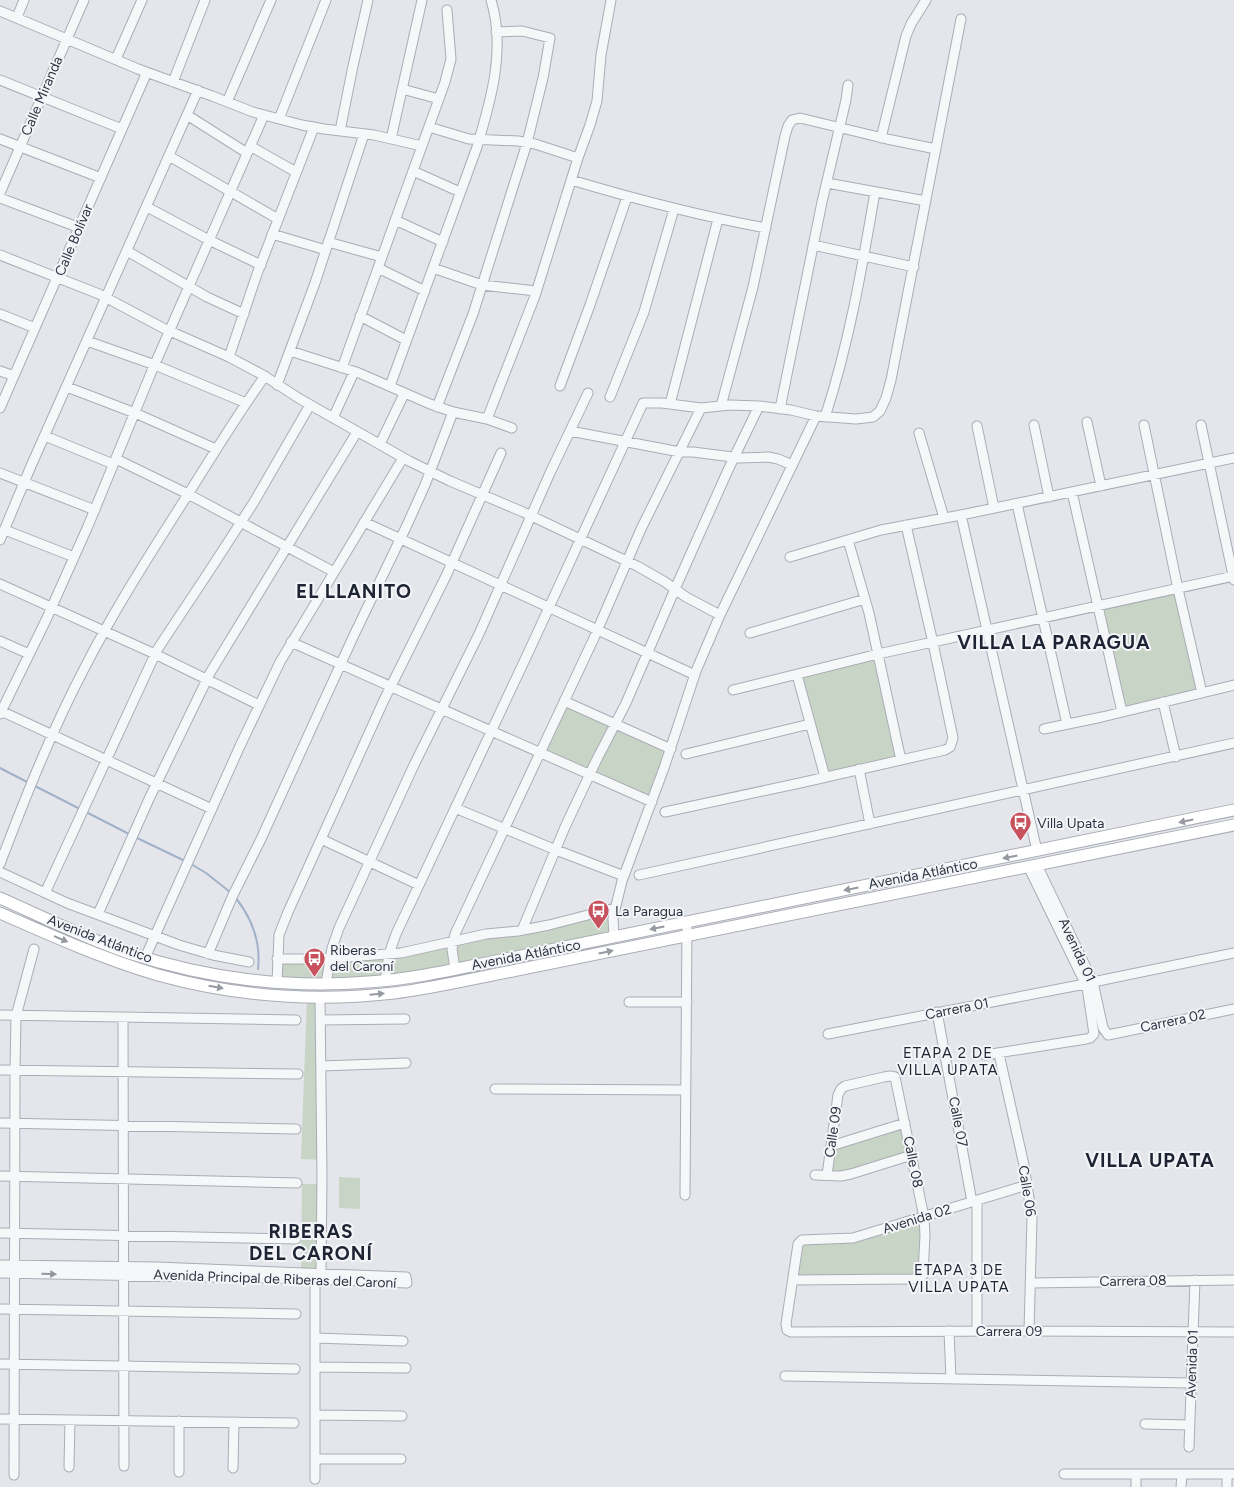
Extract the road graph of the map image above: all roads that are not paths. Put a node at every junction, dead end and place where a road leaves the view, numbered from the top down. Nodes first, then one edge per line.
1 (24, 0) edge
2 (84, 0) edge
3 (142, 0) edge
4 (205, 0) edge
5 (271, 0) edge
6 (326, 0) edge
7 (368, 0) edge
8 (422, 0) edge
9 (491, 0) edge
10 (611, 0) edge
11 (926, 0) edge
12 (446, 10) dead end
13 (0, 11) edge
14 (16, 17) junction
15 (961, 19) dead end
16 (496, 32) junction
17 (67, 39) junction
18 (116, 60) junction
19 (147, 72) junction
20 (0, 80) edge
21 (173, 82) junction
22 (848, 85) dead end
23 (402, 89) junction
24 (198, 90) junction
25 (42, 97) junction
26 (439, 99) junction
27 (227, 102) junction
28 (187, 115) junction
29 (264, 115) junction
30 (279, 120) junction
31 (314, 127) junction
32 (429, 127) junction
33 (840, 127) junction
34 (122, 129) junction
35 (340, 131) junction
36 (364, 134) junction
37 (881, 138) junction
38 (0, 139) edge
39 (391, 139) junction
40 (479, 140) junction
41 (527, 143) junction
42 (20, 146) junction
43 (422, 146) junction
44 (936, 149) junction
45 (249, 150) junction
46 (169, 156) junction
47 (578, 158) junction
48 (296, 172) junction
49 (413, 172) junction
50 (101, 178) junction
51 (571, 180) junction
52 (827, 183) junction
53 (230, 192) junction
54 (460, 192) junction
55 (875, 192) junction
56 (0, 193) edge
57 (627, 197) junction
58 (0, 198) edge
59 (926, 201) junction
60 (147, 207) junction
61 (674, 209) junction
62 (278, 219) junction
63 (718, 219) junction
64 (395, 220) junction
65 (80, 228) junction
66 (766, 228) junction
67 (272, 234) junction
68 (209, 240) junction
69 (443, 242) junction
70 (327, 246) junction
71 (813, 246) junction
72 (127, 252) junction
73 (0, 255) edge
74 (864, 256) junction
75 (382, 257) junction
76 (261, 264) junction
77 (914, 267) junction
78 (378, 268) junction
79 (433, 268) junction
80 (58, 277) junction
81 (482, 285) junction
82 (189, 287) junction
83 (425, 291) junction
84 (536, 291) junction
85 (106, 297) junction
86 (0, 314) edge
87 (244, 314) junction
88 (360, 316) junction
89 (35, 328) junction
90 (169, 332) junction
91 (406, 340) junction
92 (87, 341) junction
93 (290, 352) junction
94 (229, 357) junction
95 (155, 365) junction
96 (342, 368) junction
97 (0, 370) edge
98 (354, 372) junction
99 (14, 376) junction
100 (264, 376) junction
101 (277, 384) junction
102 (67, 386) junction
103 (390, 386) junction
104 (560, 386) dead end
105 (588, 393) dead end
106 (404, 394) junction
107 (610, 397) dead end
108 (246, 403) junction
109 (670, 404) junction
110 (310, 406) junction
111 (721, 406) junction
112 (759, 406) junction
113 (437, 407) junction
114 (0, 408) edge
115 (701, 408) junction
116 (780, 408) junction
117 (453, 412) junction
118 (134, 413) junction
119 (820, 417) junction
120 (333, 418) junction
121 (487, 419) junction
122 (1087, 422) dead end
123 (1034, 425) dead end
124 (1144, 425) dead end
125 (1201, 425) dead end
126 (977, 426) dead end
127 (512, 428) dead end
128 (570, 431) junction
129 (357, 432) junction
130 (919, 433) dead end
131 (45, 436) junction
132 (625, 442) junction
133 (380, 444) junction
134 (216, 449) junction
135 (680, 452) junction
136 (501, 453) dead end
137 (734, 457) junction
138 (403, 458) junction
139 (1234, 458) edge
140 (114, 462) junction
141 (1208, 463) junction
142 (792, 465) junction
143 (430, 472) junction
144 (0, 473) edge
145 (1154, 475) junction
146 (25, 482) junction
147 (1101, 486) junction
148 (1072, 492) junction
149 (188, 494) junction
150 (483, 495) junction
151 (1049, 497) junction
152 (1018, 504) junction
153 (994, 508) junction
154 (95, 510) junction
155 (961, 515) junction
156 (531, 516) junction
157 (944, 518) junction
158 (364, 522) junction
159 (240, 523) junction
160 (906, 525) junction
161 (5, 530) junction
162 (0, 540) edge
163 (400, 540) junction
164 (580, 540) junction
165 (848, 540) junction
166 (287, 547) junction
167 (74, 557) junction
168 (790, 557) dead end
169 (627, 562) junction
170 (451, 563) junction
171 (334, 572) junction
172 (1234, 577) edge
173 (0, 584) edge
174 (500, 585) junction
175 (675, 589) junction
176 (1178, 589) junction
177 (865, 599) junction
178 (52, 607) junction
179 (1097, 607) junction
180 (549, 608) junction
181 (720, 615) junction
182 (1044, 619) junction
183 (105, 630) junction
184 (597, 630) junction
185 (988, 631) junction
186 (750, 633) dead end
187 (0, 641) edge
188 (291, 642) junction
189 (933, 643) junction
190 (29, 654) junction
191 (155, 654) junction
192 (647, 654) junction
193 (878, 654) junction
194 (341, 665) junction
195 (695, 675) junction
196 (797, 675) junction
197 (207, 678) junction
198 (1234, 685) edge
199 (391, 687) junction
200 (733, 690) dead end
201 (1202, 693) junction
202 (3, 701) edge
203 (564, 701) junction
204 (1163, 702) junction
205 (259, 705) junction
206 (440, 710) junction
207 (1122, 712) junction
208 (1, 713) edge
209 (615, 724) junction
210 (810, 724) junction
211 (1067, 724) junction
212 (1044, 729) dead end
213 (491, 730) junction
214 (52, 735) junction
215 (1234, 744) edge
216 (671, 749) junction
217 (540, 752) junction
218 (686, 754) dead end
219 (1176, 756) junction
220 (106, 760) junction
221 (901, 760) junction
222 (859, 770) junction
223 (590, 774) junction
224 (825, 778) junction
225 (157, 783) junction
226 (1023, 790) junction
227 (652, 802) junction
228 (455, 808) junction
229 (212, 809) junction
230 (1234, 810) edge
231 (664, 812) dead end
232 (870, 824) junction
233 (1234, 824) edge
234 (505, 829) junction
235 (321, 839) junction
236 (556, 850) junction
237 (1036, 851) junction
238 (370, 863) junction
239 (0, 864) edge
240 (1032, 866) junction
241 (0, 872) edge
242 (639, 875) dead end
243 (624, 876) junction
244 (419, 885) junction
245 (45, 893) junction
246 (0, 898) edge
247 (615, 908) junction
248 (0, 913) edge
249 (98, 914) junction
250 (687, 922) junction
251 (522, 930) junction
252 (688, 935) junction
253 (154, 936) junction
254 (614, 937) junction
255 (453, 942) junction
256 (34, 949) dead end
257 (1234, 953) edge
258 (208, 954) junction
259 (389, 954) junction
260 (145, 958) junction
261 (278, 959) junction
262 (330, 959) junction
263 (248, 962) dead end
264 (455, 969) junction
265 (385, 981) junction
266 (277, 982) junction
267 (1089, 983) junction
268 (326, 984) junction
269 (320, 997) junction
270 (629, 1002) dead end
271 (687, 1002) junction
272 (1234, 1008) edge
273 (937, 1012) junction
274 (0, 1016) edge
275 (16, 1016) junction
276 (123, 1018) junction
277 (405, 1019) dead end
278 (296, 1020) dead end
279 (321, 1020) junction
280 (828, 1034) dead end
281 (1112, 1034) joint
282 (999, 1054) junction
283 (985, 1055) dead end
284 (406, 1063) dead end
285 (321, 1066) junction
286 (0, 1070) edge
287 (15, 1070) junction
288 (124, 1072) junction
289 (298, 1074) dead end
290 (495, 1089) dead end
291 (841, 1089) joint
292 (686, 1090) junction
293 (0, 1123) edge
294 (15, 1123) junction
295 (905, 1123) junction
296 (124, 1126) junction
297 (296, 1129) dead end
298 (831, 1146) junction
299 (912, 1155) junction
300 (815, 1175) dead end
301 (0, 1176) edge
302 (827, 1176) junction
303 (15, 1177) junction
304 (124, 1179) junction
305 (296, 1183) dead end
306 (1027, 1185) junction
307 (685, 1195) dead end
308 (974, 1202) junction
309 (924, 1217) junction
310 (0, 1234) edge
311 (15, 1234) junction
312 (124, 1236) junction
313 (296, 1239) dead end
314 (0, 1265) edge
315 (15, 1269) junction
316 (124, 1271) junction
317 (0, 1273) edge
318 (319, 1277) junction
319 (793, 1280) junction
320 (1195, 1280) junction
321 (1234, 1280) edge
322 (1031, 1282) junction
323 (0, 1309) edge
324 (15, 1309) junction
325 (124, 1312) junction
326 (296, 1314) dead end
327 (949, 1331) junction
328 (977, 1331) junction
329 (1029, 1331) junction
330 (1193, 1332) junction
331 (1234, 1332) edge
332 (315, 1338) junction
333 (403, 1341) dead end
334 (0, 1364) edge
335 (14, 1364) junction
336 (124, 1366) junction
337 (315, 1367) junction
338 (406, 1368) dead end
339 (295, 1369) dead end
340 (785, 1376) dead end
341 (951, 1379) junction
342 (1191, 1383) junction
343 (315, 1415) junction
344 (402, 1416) dead end
345 (0, 1419) edge
346 (14, 1419) junction
347 (70, 1420) junction
348 (124, 1420) junction
349 (179, 1421) junction
350 (234, 1422) junction
351 (294, 1423) dead end
352 (1146, 1424) dead end
353 (1190, 1425) junction
354 (1189, 1447) dead end
355 (315, 1459) junction
356 (401, 1459) dead end
357 (124, 1466) dead end
358 (69, 1467) dead end
359 (233, 1468) dead end
360 (179, 1472) dead end
361 (1064, 1474) dead end
362 (1136, 1474) junction
363 (1182, 1474) junction
364 (1230, 1474) edge
365 (14, 1475) dead end
366 (314, 1479) dead end
367 (1136, 1487) edge
368 (1182, 1487) edge
369 (1227, 1487) edge

1 - 14 street
2 - 17 street, Calle Miranda
3 - 18 street
4 - 21 street
5 - 27 street
6 - 30 street
7 - 35 street
8 - 23 street
9 - 16 street
10 - 47 street
11 - 37 street
12 - 26 street
13 - 14 street
14 - 17 street
15 - 44 street
16 - 40 street
16 - 41 street
17 - 18 street
17 - 25 street, Calle Miranda
18 - 19 street
19 - 21 street
19 - 34 street, Calle Bolívar
20 - 25 street
21 - 24 street
22 - 33 street
23 - 26 street
23 - 39 street
24 - 27 street
24 - 28 street
25 - 34 street
25 - 42 street, Calle Miranda
26 - 32 street
27 - 29 street
28 - 45 street
28 - 46 street
29 - 30 street
29 - 45 street
30 - 31 street
31 - 35 street
31 - 48 street
32 - 40 street
32 - 43 street
33 - 37 street
33 - 52 street
33 - 66 street
34 - 50 street, Calle Bolívar
35 - 36 street
36 - 39 street
36 - 70 street
37 - 44 street
38 - 42 street
39 - 43 street
40 - 41 street
40 - 54 street
41 - 47 street
41 - 81 street
42 - 50 street
42 - 56 street, Calle Miranda
43 - 49 street
44 - 59 street
45 - 48 street
45 - 53 street
46 - 53 street
46 - 60 street
47 - 51 street
48 - 62 street
49 - 54 street
49 - 64 street
50 - 65 street, Calle Bolívar
51 - 57 street
51 - 84 street
52 - 55 street
52 - 71 street
53 - 62 street
53 - 68 street
54 - 69 street
55 - 59 street
55 - 74 street
57 - 61 street
57 - 104 street
58 - 65 street
59 - 77 street
60 - 68 street
60 - 72 street
61 - 63 street
61 - 107 street
62 - 67 street
63 - 66 street
63 - 109 street
64 - 69 street
64 - 75 street
65 - 80 street, Calle Bolívar
66 - 111 street
67 - 70 street
67 - 76 street
68 - 76 street
68 - 82 street
69 - 79 street
70 - 75 street
70 - 93 street
71 - 74 street
71 - 116 street
72 - 82 street
72 - 85 street
73 - 80 street
74 - 77 street
74 - 119 street
75 - 78 street
76 - 87 street
77 - 119 street
78 - 83 street
78 - 88 street
79 - 81 street
79 - 83 street
80 - 85 street
80 - 89 street, Calle Bolívar
81 - 84 street
81 - 113 street
82 - 87 street
82 - 90 street
83 - 91 street
84 - 121 street
85 - 90 street
85 - 92 street
86 - 89 street
87 - 94 street
88 - 91 street
88 - 96 street
89 - 99 street, Calle Bolívar
90 - 94 street
90 - 95 street
91 - 103 street
92 - 95 street
92 - 102 street
93 - 96 street
93 - 101 street
94 - 100 street
95 - 108 street
95 - 118 street
96 - 98 street
97 - 99 street
98 - 103 street
98 - 120 street
99 - 114 street, Calle Bolívar
100 - 101 street
100 - 108 street
101 - 110 street
102 - 118 street
102 - 131 street
103 - 106 street
105 - 128 street
106 - 113 street
106 - 133 street
108 - 134 street
109 - 115 street
109 - 132 street
110 - 120 street
110 - 159 street
111 - 112 street
111 - 115 street
112 - 116 street
112 - 137 street
113 - 117 street
115 - 135 street
116 - 119 street
117 - 121 street
117 - 143 street
118 - 134 street
118 - 140 street
119 - 142 street
120 - 129 street
121 - 127 street
122 - 147 street
123 - 151 street
124 - 145 street
125 - 141 street
126 - 153 street
128 - 132 street
128 - 156 street
129 - 133 street
129 - 166 street
130 - 157 street
131 - 140 street
131 - 146 street
132 - 135 street
132 - 164 street
133 - 138 street
134 - 149 street
135 - 137 street
135 - 169 street
136 - 150 street
137 - 142 street
137 - 175 street
138 - 143 street
138 - 158 street
139 - 141 street
140 - 149 street
140 - 154 street
141 - 145 street
141 - 172 street
142 - 181 street
143 - 150 street
143 - 163 street
144 - 146 street
145 - 147 street
145 - 176 street
146 - 154 street
146 - 161 street
147 - 148 street
148 - 151 street
148 - 179 street
149 - 159 street
149 - 183 street
150 - 156 street
150 - 170 street
151 - 152 street
152 - 153 street
152 - 182 street
153 - 155 street
154 - 167 street
155 - 157 street
155 - 185 street
156 - 164 street
156 - 174 street
157 - 160 street
158 - 163 street
158 - 171 street
159 - 166 street
159 - 191 street
160 - 165 street
160 - 189 street
161 - 162 street
161 - 167 street
163 - 170 street
163 - 194 street
164 - 169 street
164 - 180 street
165 - 168 street
165 - 177 street
166 - 171 street
166 - 197 street
167 - 178 street
169 - 175 street
169 - 184 street
170 - 174 street
170 - 199 street
171 - 188 street
172 - 176 street
173 - 178 street
174 - 180 street
174 - 206 street
175 - 181 street
175 - 192 street
176 - 179 street
176 - 201 street
177 - 186 street
177 - 193 street
178 - 183 street
178 - 190 street
179 - 182 street
179 - 207 street
180 - 184 street
180 - 213 street
181 - 195 street
182 - 185 street
182 - 211 street
183 - 191 street
183 - 214 street
184 - 192 street
184 - 203 street
185 - 189 street
185 - 226 street
187 - 190 street
188 - 194 street
188 - 205 street
189 - 193 street
189 - 221 street
190 - 202 street
191 - 197 street
191 - 220 street
192 - 195 street
192 - 209 street
193 - 196 street
193 - 221 street
194 - 199 street
194 - 258 street
195 - 216 street
196 - 200 street
196 - 210 street
197 - 205 street
197 - 225 street
198 - 201 street
199 - 206 street
199 - 235 street
201 - 204 street
202 - 208 street
203 - 209 street
203 - 217 street
204 - 207 street
204 - 219 street
205 - 229 street
206 - 213 street
206 - 238 street
207 - 211 street
208 - 214 street
209 - 216 street
209 - 223 street
210 - 218 street
210 - 224 street
211 - 212 street
213 - 217 street
213 - 228 street
214 - 220 street
214 - 239 street
215 - 219 street
216 - 227 street
217 - 223 street
217 - 234 street
219 - 226 street
220 - 225 street
220 - 245 street
221 - 222 street
222 - 224 street
222 - 232 street
223 - 227 street
223 - 236 street
224 - 231 street
225 - 229 street
225 - 249 street
226 - 232 street
226 - 237 street
227 - 243 street
228 - 234 street
228 - 244 street
229 - 253 street
230 -> 237 street, Avenida Atlántico
232 - 242 street
233 - 240 street, Avenida Atlántico
234 - 236 street
234 - 255 street
235 - 238 street
235 - 261 street
236 - 243 street
236 - 251 street
237 -> 250 street, Avenida Atlántico
238 - 244 street
238 - 262 street
240 - 252 street, Avenida Atlántico
240 - 267 street, Avenida 01
241 - 245 street
243 - 247 street
244 - 259 street
245 - 249 street
246 - 260 street, Avenida Atlántico
247 - 251 street
247 - 254 street
248 -> 269 street, Avenida Atlántico
249 - 253 street
250 - 252 street
250 -> 254 street, Avenida Atlántico
251 - 255 street
269 -> 252 street, Avenida Atlántico
252 - 271 street
253 - 258 street
253 - 260 street
254 - 264 street, Avenida Atlántico
255 - 259 street
255 - 264 street
256 - 275 street
257 - 267 street, Carrera 01
258 - 263 street
259 - 262 street
259 - 265 street
260 - 266 street, Avenida Atlántico
261 - 262 street
261 - 266 street
262 - 268 street
264 - 265 street, Avenida Atlántico
265 - 268 street, Avenida Atlántico
266 - 268 street, Avenida Atlántico
267 - 273 street, Carrera 01
267 - 281 street, Avenida 01
267 - 282 street, Avenida 01
269 - 279 street
270 - 271 street
271 - 292 street
272 - 281 street, Carrera 02
273 - 280 street, Carrera 01
273 - 308 street, Calle 07
274 - 275 street
275 - 276 street
275 - 287 street
276 - 278 street
276 - 288 street
277 - 279 street
279 - 285 street
282 - 283 street
282 - 306 street, Calle 06
284 - 285 street
285 - 318 street
286 - 287 street
287 - 288 street
287 - 294 street
288 - 289 street
288 - 296 street
290 - 292 street
291 - 295 street, Calle 08
291 - 298 street, Calle 09
292 - 307 street
293 - 294 street
294 - 296 street
294 - 303 street
295 - 298 street
295 - 299 street, Calle 08
296 - 297 street
296 - 304 street
298 - 302 street, Calle 09
299 - 302 street
299 - 309 street, Calle 08
300 - 302 street
301 - 303 street
303 - 304 street
303 - 311 street
304 - 305 street
304 - 312 street
306 - 308 street, Avenida 02
306 - 322 street, Calle 06
308 - 309 street, Avenida 02
308 - 328 street, Calle 07
309 - 319 street, Avenida 02
309 - 319 street, Calle 08
310 - 311 street
311 - 312 street
311 - 315 street
312 - 313 street
312 - 316 street
314 - 315 street, Avenida Principal de Riberas del Caroní
315 - 316 street, Avenida Principal de Riberas del Caroní
315 - 317 street, Avenida Principal de Riberas del Caroní
315 - 324 street
316 - 318 street, Avenida Principal de Riberas del Caroní
316 - 325 street
318 - 318 street, Avenida Principal de Riberas del Caroní
318 - 332 street
319 - 327 street, Carrera 09
320 - 321 street, Carrera 08
320 - 322 street, Carrera 08
320 - 330 street, Avenida 01
322 - 329 street, Calle 06
323 - 324 street
324 - 325 street
324 - 335 street
325 - 326 street
325 - 336 street
327 - 328 street, Carrera 09
327 - 341 street
328 - 329 street, Carrera 09
329 - 330 street, Carrera 09
330 - 331 street, Carrera 09
330 - 342 street, Avenida 01
332 - 333 street
332 - 337 street
334 - 335 street
335 - 336 street
335 - 346 street
336 - 339 street
336 - 348 street
337 - 338 street
337 - 343 street
340 - 341 street
341 - 342 street
342 - 353 street, Avenida 01
343 - 344 street
343 - 355 street
345 - 346 street
346 - 347 street
346 - 365 street
347 - 348 street
347 - 358 street
348 - 349 street
348 - 357 street
349 - 350 street
349 - 360 street
350 - 351 street
350 - 359 street
352 - 353 street
353 - 354 street, Avenida 01
355 - 356 street
355 - 366 street
361 - 362 street
362 - 363 street
362 - 367 street
363 - 364 street
363 - 368 street
364 - 369 street

